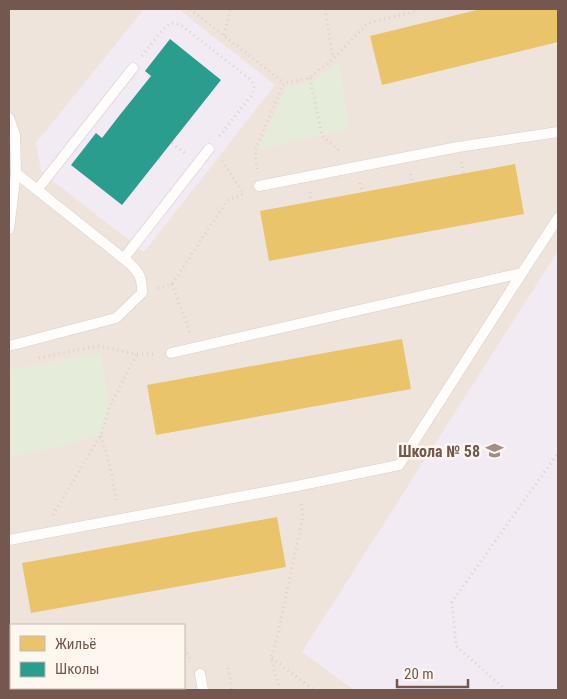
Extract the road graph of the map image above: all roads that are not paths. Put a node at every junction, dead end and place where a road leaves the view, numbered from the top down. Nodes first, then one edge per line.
1 (133, 68) road end
2 (9, 118) edge
3 (558, 132) edge
4 (210, 148) road end
5 (16, 173) junction
6 (259, 186) road end
7 (38, 190) junction
8 (558, 218) edge
9 (9, 229) edge
10 (124, 258) junction
11 (522, 272) junction
12 (9, 346) edge
13 (171, 353) dead end
14 (9, 540) edge
15 (200, 674) dead end
16 (204, 690) edge

1 - 7 lane
2 - 5 lane
3 - 6 lane
4 - 10 lane
5 - 7 lane
5 - 9 lane
7 - 10 lane
8 - 11 lane
10 - 12 lane
11 - 13 lane
11 - 14 lane
15 - 16 lane

